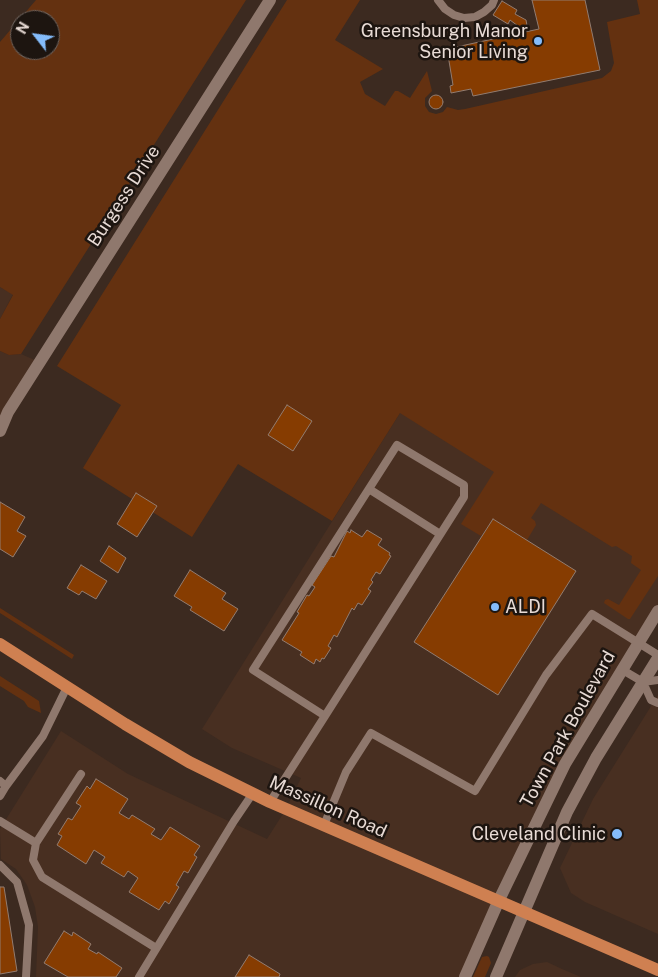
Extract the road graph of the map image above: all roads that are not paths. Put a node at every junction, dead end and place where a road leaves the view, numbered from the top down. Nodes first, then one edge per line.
1 (270, 0) edge
2 (438, 0) edge
3 (494, 0) edge
4 (4, 415) edge
5 (0, 431) edge
6 (369, 488) junction
7 (440, 534) junction
8 (658, 610) edge
9 (638, 642) junction
10 (0, 644) edge
11 (658, 656) edge
12 (621, 669) junction
13 (658, 680) edge
14 (643, 682) junction
15 (67, 687) junction
16 (658, 703) edge
17 (325, 716) junction
18 (81, 774) dead end
19 (3, 783) edge
20 (253, 793) junction
21 (0, 796) edge
22 (270, 802) junction
23 (0, 821) edge
24 (324, 825) junction
25 (36, 842) junction
26 (0, 865) edge
27 (498, 900) junction
28 (524, 911) junction
29 (156, 948) junction
30 (658, 970) edge
31 (26, 977) edge
32 (139, 977) edge
33 (465, 977) edge
34 (496, 977) edge

1 - 4 street, Burgess Drive
2 - 3 lane
4 - 5 street, Burgess Drive
6 - 7 lane
6 - 7 lane
6 - 17 lane
7 - 17 lane
8 - 9 street, Town Park Boulevard
9 - 11 lane
9 - 12 street, Town Park Boulevard
9 - 24 lane
10 - 15 main road, Massillon Road
11 - 14 street
12 - 14 lane
12 - 27 street, Town Park Boulevard
13 - 14 lane
14 - 16 lane
14 - 28 street
15 - 19 lane
15 - 20 main road, Massillon Road
17 - 22 lane
18 - 25 lane
19 - 21 lane
20 - 22 main road, Massillon Road
20 - 29 lane
22 - 24 main road, Massillon Road
23 - 25 lane
24 - 27 main road, Massillon Road
25 - 29 lane
26 - 31 lane
27 - 28 main road, Massillon Road
27 - 33 street, Town Park Boulevard
28 - 30 main road, Massillon Road
28 - 34 street
29 - 32 lane

